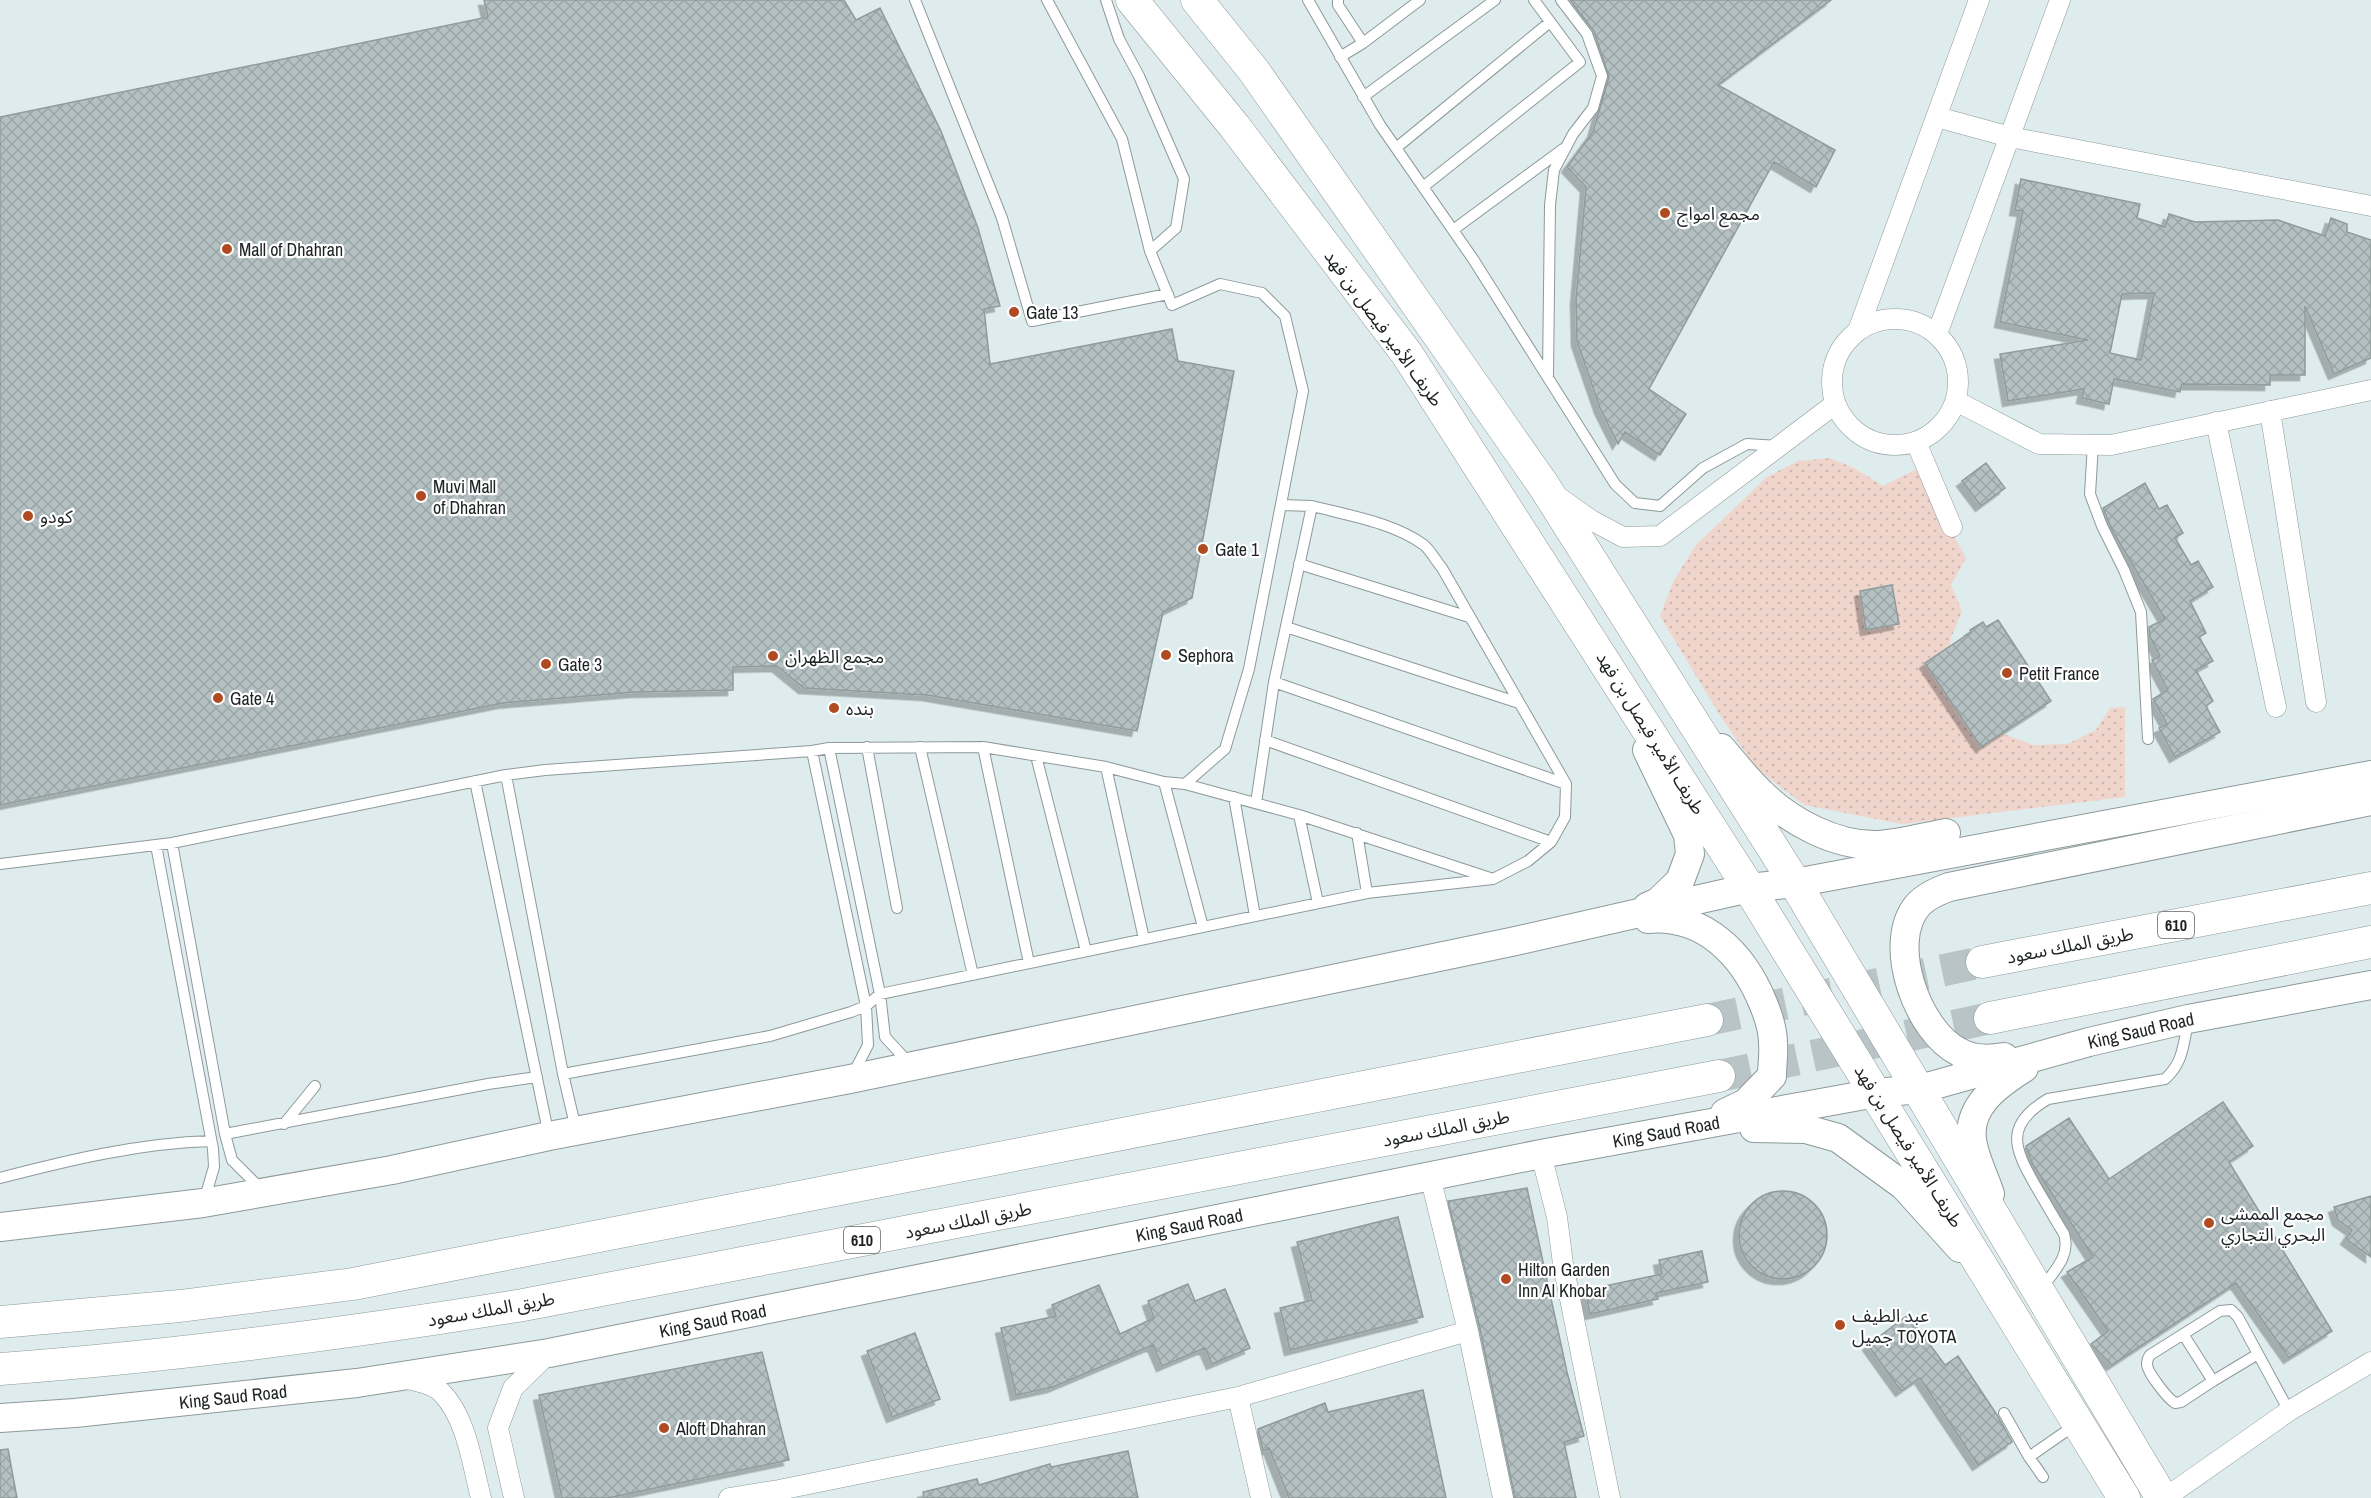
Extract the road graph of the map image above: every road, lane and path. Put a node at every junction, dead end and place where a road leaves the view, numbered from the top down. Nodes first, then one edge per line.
1 (915, 0) edge
2 (1047, 0) edge
3 (1106, 0) edge
4 (1132, 0) edge
5 (1197, 0) edge
6 (1308, 0) edge
7 (1338, 0) edge
8 (1420, 0) edge
9 (1495, 0) edge
10 (1534, 0) edge
11 (1561, 0) edge
12 (1980, 0) edge
13 (2060, 0) edge
14 (1550, 22) junction
15 (1363, 43) junction
16 (1340, 57) junction
17 (1363, 97) junction
18 (1937, 117) junction
19 (2010, 137) junction
20 (1566, 147) junction
21 (1395, 148) junction
22 (1423, 187) junction
23 (2371, 206) edge
24 (1453, 230) junction
25 (1150, 251) junction
26 (1168, 294) junction
27 (1859, 328) junction
28 (1937, 334) junction
29 (1548, 376) junction
30 (2371, 390) edge
31 (1956, 401) junction
32 (1835, 404) junction
33 (2270, 411) junction
34 (2216, 422) junction
35 (1916, 442) junction
36 (2093, 444) junction
37 (1779, 446) junction
38 (1544, 486) junction
39 (1281, 505) junction
40 (1312, 506) junction
41 (1952, 527) dead end
42 (1299, 564) junction
43 (1469, 617) junction
44 (1286, 627) junction
45 (1601, 654) junction
46 (1274, 682) junction
47 (2316, 702) dead end
48 (1519, 703) junction
49 (2276, 707) dead end
50 (1687, 709) junction
51 (2148, 739) dead end
52 (1265, 740) junction
53 (867, 747) junction
54 (920, 747) junction
55 (983, 747) junction
56 (829, 748) junction
57 (812, 751) junction
58 (1036, 756) junction
59 (2371, 762) edge
60 (1106, 767) junction
61 (506, 775) junction
62 (2371, 775) edge
63 (475, 781) junction
64 (1164, 782) junction
65 (1185, 784) junction
66 (1566, 784) junction
67 (1234, 797) junction
68 (2371, 801) edge
69 (1256, 803) junction
70 (1299, 815) junction
71 (1357, 833) junction
72 (1551, 842) junction
73 (172, 843) junction
74 (156, 845) junction
75 (0, 864) edge
76 (1493, 879) junction
77 (1795, 883) junction
78 (1749, 888) junction
79 (2371, 888) edge
80 (1367, 893) junction
81 (1318, 903) junction
82 (897, 908) dead end
83 (1635, 914) junction
84 (1255, 916) junction
85 (1592, 924) junction
86 (1203, 927) junction
87 (1144, 939) junction
88 (2371, 942) edge
89 (1086, 951) junction
90 (1982, 962) tunnel mouth
91 (1029, 963) junction
92 (974, 975) junction
93 (2371, 985) edge
94 (880, 994) junction
95 (866, 1006) junction
96 (1990, 1018) tunnel mouth
97 (2188, 1019) junction
98 (1707, 1020) tunnel mouth
99 (2089, 1042) junction
100 (2047, 1054) junction
101 (912, 1065) junction
102 (563, 1074) junction
103 (1719, 1076) tunnel mouth
104 (537, 1077) junction
105 (850, 1079) junction
106 (315, 1086) dead end
107 (1920, 1089) junction
108 (1876, 1093) junction
109 (1704, 1123) junction
110 (284, 1124) junction
111 (577, 1132) junction
112 (225, 1134) junction
113 (1641, 1135) junction
114 (549, 1136) junction
115 (211, 1141) junction
116 (1541, 1154) junction
117 (1430, 1176) junction
118 (0, 1178) edge
119 (265, 1193) junction
120 (203, 1203) junction
121 (0, 1227) edge
122 (2004, 1232) junction
123 (2040, 1291) junction
124 (2000, 1293) junction
125 (0, 1322) edge
126 (1468, 1331) junction
127 (2183, 1334) junction
128 (549, 1353) junction
129 (2258, 1354) junction
130 (2371, 1362) edge
131 (0, 1369) edge
132 (391, 1377) junction
133 (2213, 1381) junction
134 (1238, 1396) junction
135 (2289, 1412) junction
136 (2004, 1413) dead end
137 (0, 1418) edge
138 (2079, 1423) junction
139 (2029, 1457) junction
140 (2043, 1477) dead end
141 (779, 1494) edge
142 (480, 1498) edge
143 (514, 1498) edge
144 (729, 1498) edge
145 (1261, 1498) edge
146 (1503, 1498) edge
147 (1610, 1498) edge
148 (2124, 1498) edge
149 (2164, 1498) edge

1 - 26 lane
2 - 25 lane
3 - 25 lane
4 - 45 main road, طريف الأمير فيصل بن فهد
5 - 38 main road, طريف الأمير فيصل بن فهد
6 - 16 lane
7 - 15 lane
8 - 15 lane
9 - 17 lane
10 - 14 lane
11 - 20 lane
12 - 18 street
13 - 19 street
14 - 21 lane
14 - 22 lane
15 - 16 lane
16 - 17 lane
17 - 21 lane
18 - 19 street
18 - 27 street
19 - 23 street
19 - 28 street
20 - 24 lane
20 - 29 lane
21 - 22 lane
22 - 24 lane
24 - 29 lane
25 - 26 lane
26 - 39 lane
27 - 28 street
27 - 32 street
28 - 31 street
29 - 37 lane
30 - 33 street
31 - 35 street
31 - 36 street
32 - 35 street
32 - 37 street
33 - 34 street
33 - 47 street
34 - 36 street
34 - 49 street
35 - 41 street
36 - 51 lane
37 - 38 street
38 - 50 main road, طريف الأمير فيصل بن فهد
39 - 40 lane
39 - 65 lane
40 - 42 lane
40 - 43 lane
42 - 43 lane
42 - 44 lane
43 - 48 lane
44 - 46 lane
44 - 48 lane
45 - 78 main road, طريف الأمير فيصل بن فهد
45 - 83 main road
46 - 52 lane
46 - 66 lane
48 - 66 lane
50 - 59 main road
50 - 77 main road, طريف الأمير فيصل بن فهد
52 - 69 lane
52 - 72 lane
53 - 54 lane
53 - 56 lane
53 - 82 lane
54 - 55 lane
54 - 92 lane
55 - 58 lane
55 - 91 lane
56 - 57 lane
56 - 94 lane
57 - 61 lane
57 - 95 lane
58 - 60 lane
58 - 89 lane
60 - 64 lane
60 - 87 lane
61 - 63 lane
61 - 102 lane
62 - 77 main road
63 - 73 lane
63 - 104 lane
64 - 65 lane
64 - 86 lane
65 - 67 lane
66 - 72 lane
67 - 69 lane
67 - 84 lane
68 - 99 main road
69 - 70 lane
70 - 71 lane
70 - 81 lane
71 - 76 lane
71 - 80 lane
72 - 76 lane
73 - 74 lane
73 - 112 lane
74 - 75 lane
74 - 115 lane
76 - 80 lane
77 - 78 main road
77 - 107 main road, طريف الأمير فيصل بن فهد
78 - 83 main road
78 - 108 main road, طريف الأمير فيصل بن فهد
79 - 90 main road, طريق الملك سعود / 610
80 - 81 lane
81 - 84 lane
83 - 85 main road
84 - 86 lane
85 - 101 main road
85 - 109 main road
86 - 87 lane
87 - 89 lane
88 - 96 main road
89 - 91 lane
91 - 92 lane
92 - 94 lane
93 - 97 main road, King Saud Road
94 - 95 lane
94 - 101 lane
95 - 102 lane
95 - 105 lane
97 - 99 main road, King Saud Road
97 - 123 lane
98 - 125 main road
99 - 100 main road, King Saud Road
100 - 107 main road, King Saud Road
100 - 122 main road
101 - 105 main road
102 - 111 lane
103 - 131 main road, طريق الملك سعود / 610
104 - 110 lane
104 - 114 lane
105 - 111 main road
106 - 110 lane
107 - 108 main road, King Saud Road
107 - 122 main road, طريف الأمير فيصل بن فهد
108 - 109 main road, King Saud Road
108 - 124 main road, طريف الأمير فيصل بن فهد
109 - 113 main road, King Saud Road
110 - 112 lane
111 - 114 main road
112 - 119 lane
113 - 116 main road, King Saud Road
113 - 124 main road
114 - 119 main road
115 - 118 lane
115 - 120 lane
116 - 117 main road, King Saud Road
116 - 147 street
117 - 126 street
117 - 128 main road, King Saud Road
119 - 120 main road
120 - 121 main road
122 - 123 main road, طريف الأمير فيصل بن فهد
123 - 149 main road, طريف الأمير فيصل بن فهد
124 - 138 main road, طريف الأمير فيصل بن فهد
126 - 134 street
126 - 146 street
127 - 129 lane
127 - 133 lane
127 - 133 lane
128 - 132 main road, King Saud Road
128 - 143 street
129 - 133 lane
129 - 135 lane
130 - 135 street
132 - 137 main road, King Saud Road
132 - 142 street
134 - 141 street
134 - 145 street
135 - 149 street
136 - 139 lane
138 - 139 lane
138 - 148 main road, طريف الأمير فيصل بن فهد
139 - 140 lane
141 - 144 street

